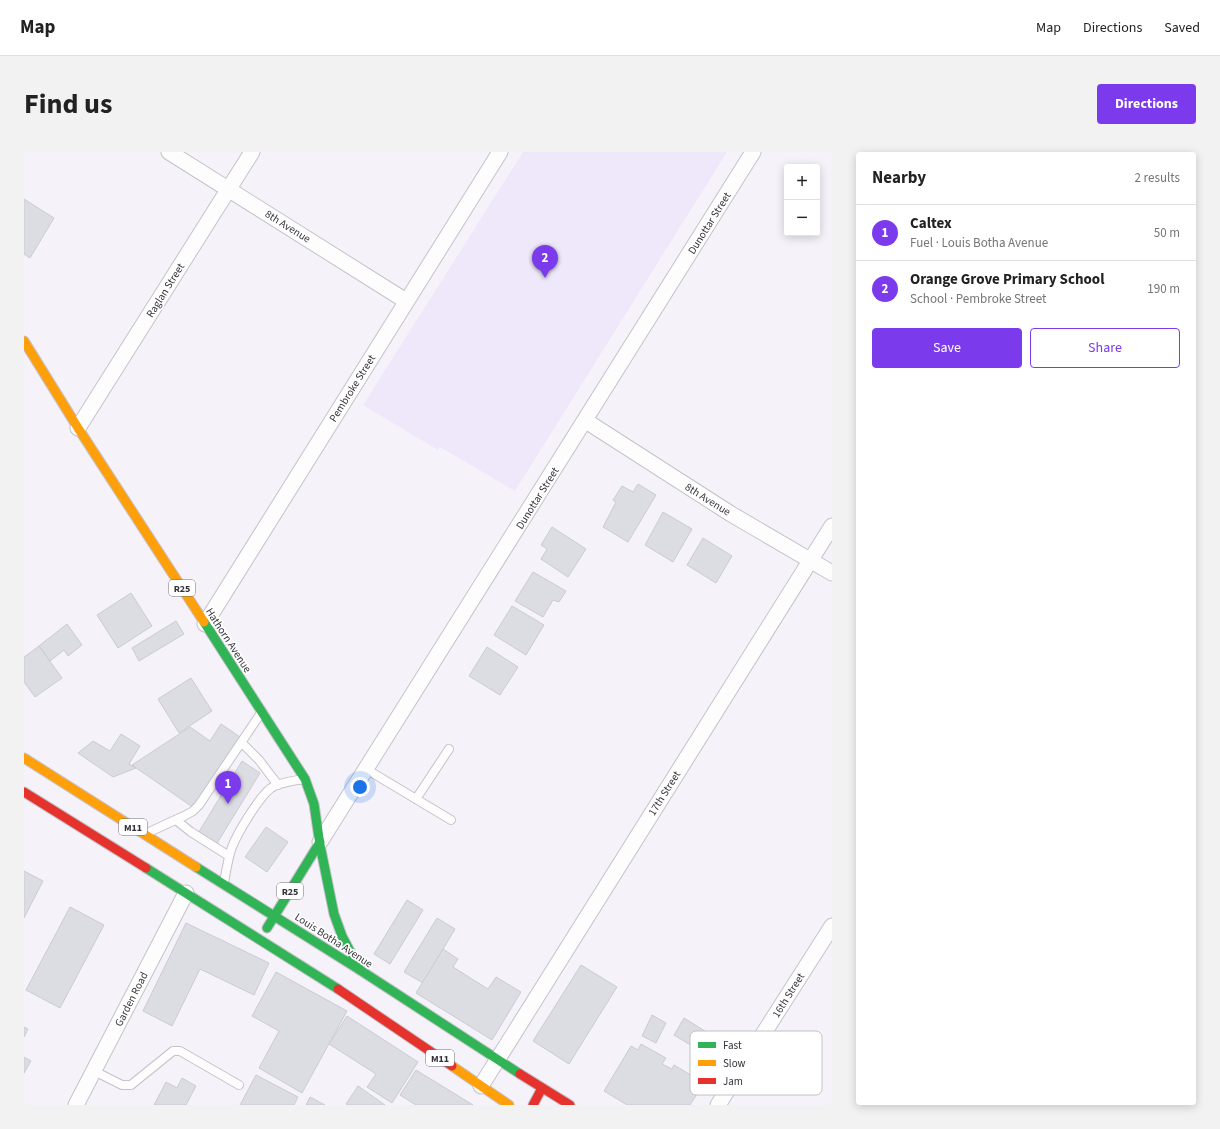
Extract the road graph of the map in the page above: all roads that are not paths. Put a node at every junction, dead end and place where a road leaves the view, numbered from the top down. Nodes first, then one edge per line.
1 (169, 152) edge
2 (252, 152) edge
3 (500, 152) edge
4 (753, 152) edge
5 (229, 189) junction
6 (406, 301) junction
7 (24, 341) edge
8 (586, 421) junction
9 (78, 428) junction
10 (832, 526) edge
11 (811, 560) junction
12 (832, 573) edge
13 (205, 624) junction
14 (262, 712) junction
15 (242, 742) junction
16 (449, 749) dead end
17 (24, 758) edge
18 (366, 769) junction
19 (305, 779) junction
20 (278, 785) junction
21 (24, 792) edge
22 (416, 799) junction
23 (176, 820) junction
24 (451, 820) dead end
25 (144, 834) junction
26 (320, 842) junction
27 (230, 856) junction
28 (224, 884) junction
29 (186, 893) junction
30 (274, 916) junction
31 (832, 926) edge
32 (259, 940) junction
33 (360, 970) junction
34 (765, 1031) edge
35 (498, 1061) junction
36 (94, 1071) junction
37 (239, 1085) dead end
38 (481, 1086) junction
39 (542, 1088) junction
40 (724, 1095) edge
41 (76, 1105) edge
42 (509, 1105) edge
43 (533, 1105) edge
44 (570, 1105) edge
45 (718, 1105) edge

1 - 5 street, 8th Avenue
2 - 5 street, Raglan Street
3 - 6 street, Pembroke Street
4 - 8 street, Dunottar Street
5 - 6 street, 8th Avenue
5 - 9 street, Raglan Street
6 - 13 street, Pembroke Street
7 - 9 main road, Hathorn Avenue / R25
8 - 11 street, 8th Avenue
8 - 18 street, Dunottar Street
9 - 13 main road, Hathorn Avenue / R25
10 - 11 street, 17th Street
11 - 12 street, 8th Avenue
11 - 35 street, 17th Street
13 - 14 main road, Hathorn Avenue / R25
14 - 15 lane
14 - 19 main road, Hathorn Avenue / R25
15 - 20 lane
15 - 23 lane
16 - 22 lane
17 - 25 main road, Louis Botha Avenue / M11
18 - 22 lane
18 - 26 street, Dunottar Street
19 - 20 lane
19 - 26 main road, Hathorn Avenue / R25
20 - 27 lane
21 - 29 main road, M11
22 - 24 lane
23 - 25 lane
23 - 27 lane
25 - 28 main road, Louis Botha Avenue / M11
26 - 30 main road, R25
26 - 33 main road, Hathorn Avenue
27 - 28 lane
28 - 30 main road, Louis Botha Avenue / M11
29 - 32 main road, M11
29 - 36 street, Garden Road
30 - 32 main road, R25
30 - 33 main road, Louis Botha Avenue / M11
31 - 34 street, 16th Street
32 - 38 main road, M11
33 - 35 main road, Louis Botha Avenue / M11
35 - 38 street, 17th Street
35 - 39 main road, Louis Botha Avenue / M11
36 - 37 lane
36 - 41 street, Garden Road
38 - 42 main road, M11
39 - 43 main road
39 - 44 main road, Louis Botha Avenue / M11
40 - 45 street, 16th Street

